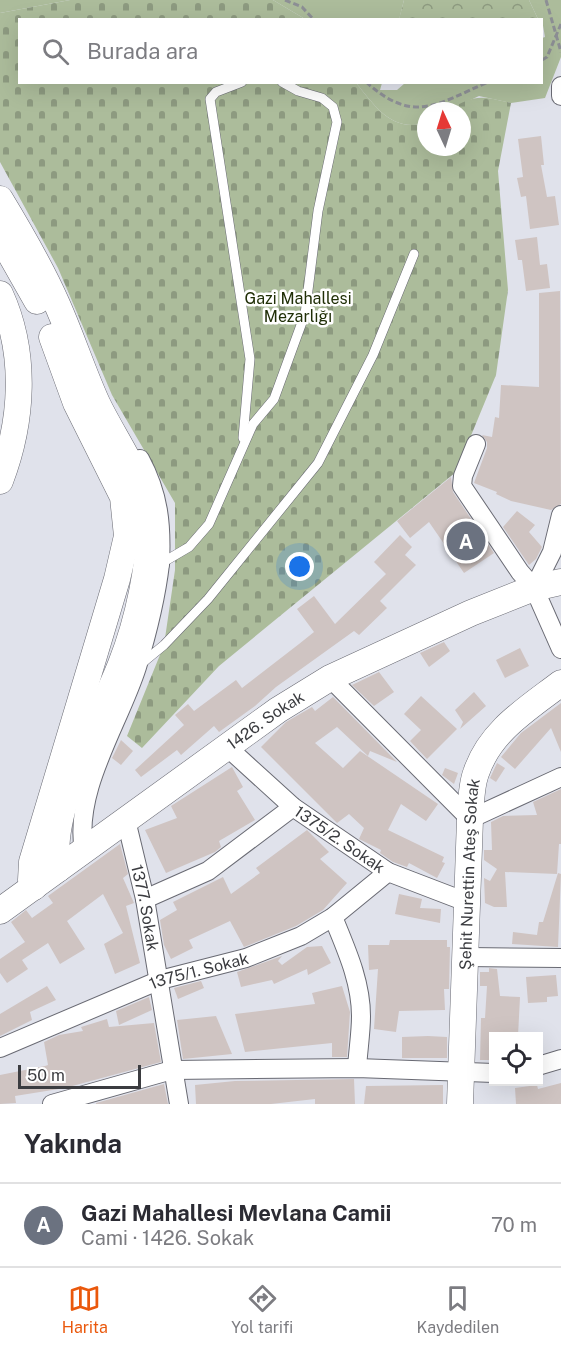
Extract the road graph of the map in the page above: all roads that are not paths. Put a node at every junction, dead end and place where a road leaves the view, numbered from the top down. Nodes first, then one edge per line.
1 (237, 84) edge
2 (286, 84) edge
3 (561, 86) edge
4 (561, 96) edge
5 (0, 199) edge
6 (0, 236) edge
7 (414, 254) dead end
8 (0, 294) edge
9 (476, 444) dead end
10 (240, 452) junction
11 (0, 481) edge
12 (561, 516) edge
13 (152, 568) junction
14 (117, 579) junction
15 (561, 582) edge
16 (534, 588) junction
17 (561, 649) edge
18 (136, 668) junction
19 (330, 678) junction
20 (561, 683) edge
21 (227, 747) junction
22 (561, 777) edge
23 (294, 807) junction
24 (470, 819) junction
25 (126, 820) junction
26 (84, 851) junction
27 (58, 869) junction
28 (388, 872) junction
29 (34, 887) junction
30 (145, 899) junction
31 (469, 903) junction
32 (0, 911) edge
33 (333, 917) junction
34 (466, 957) junction
35 (561, 958) edge
36 (160, 980) junction
37 (0, 1048) edge
38 (561, 1059) edge
39 (543, 1064) edge
40 (357, 1068) junction
41 (172, 1070) junction
42 (459, 1073) junction
43 (489, 1073) edge
44 (52, 1104) edge
45 (179, 1104) edge
46 (460, 1104) edge

1 - 10 lane
2 - 10 lane
3 - 4 street
5 - 13 street
6 - 14 street
7 - 18 lane
8 - 11 street
9 - 16 street
10 - 13 lane
12 - 16 street
13 - 14 street
13 - 18 street
13 - 27 street
14 - 29 street
15 - 16 street, 1426. Sokak
16 - 17 street
16 - 19 street, 1426. Sokak
18 - 26 street
19 - 21 street, 1426. Sokak
19 - 24 street
20 - 24 street, Şehit Nurettin Ateş Sokak
21 - 23 street, 1375/2. Sokak
21 - 25 street, 1426. Sokak
22 - 24 street
23 - 28 street, 1375/2. Sokak
23 - 30 street
24 - 31 street, Şehit Nurettin Ateş Sokak
25 - 26 street, 1426. Sokak
25 - 30 street, 1377. Sokak
26 - 27 street, 1426. Sokak
27 - 29 street, 1426. Sokak
28 - 31 street, 1375/2. Sokak
28 - 33 street, 1375/1. Sokak
29 - 32 street, 1426. Sokak
30 - 36 street, 1377. Sokak
31 - 34 street, Şehit Nurettin Ateş Sokak
33 - 36 street, 1375/1. Sokak
33 - 40 street
34 - 35 street
34 - 42 street, Şehit Nurettin Ateş Sokak
36 - 37 street, 1375/1. Sokak
36 - 41 street, 1377. Sokak
38 - 39 street
40 - 41 street
40 - 42 street
41 - 44 street
41 - 45 street, 1377. Sokak
42 - 43 street
42 - 46 street, Şehit Nurettin Ateş Sokak

